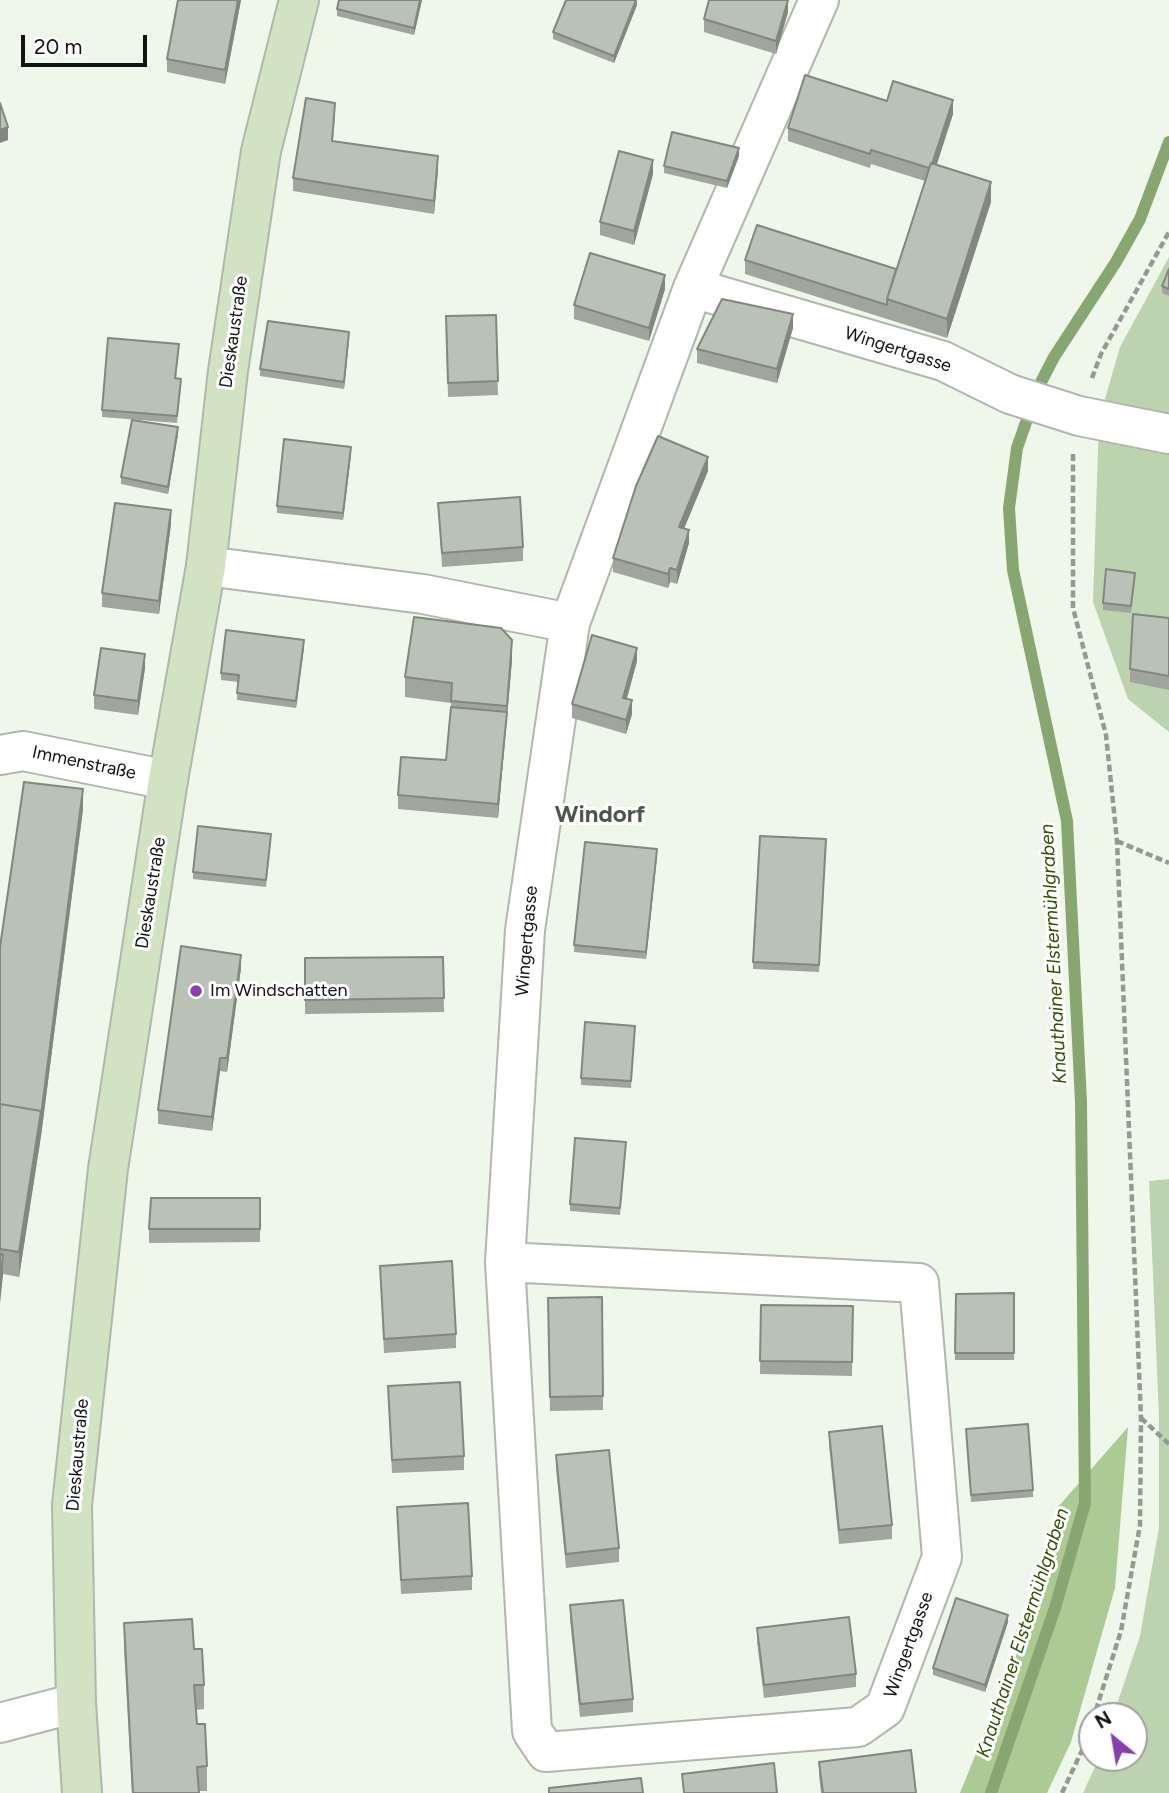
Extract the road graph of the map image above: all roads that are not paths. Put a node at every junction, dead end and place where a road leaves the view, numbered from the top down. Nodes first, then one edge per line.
1 (299, 0) edge
2 (819, 0) edge
3 (693, 288) junction
4 (1169, 434) edge
5 (206, 566) junction
6 (570, 622) junction
7 (0, 755) edge
8 (168, 780) junction
9 (505, 1262) junction
10 (76, 1703) junction
11 (0, 1723) edge
12 (82, 1793) edge

1 - 5 main road, Dieskaustraße
2 - 3 street, Wingertgasse
3 - 4 street, Wingertgasse
3 - 6 street, Wingertgasse
5 - 6 street
5 - 8 main road, Dieskaustraße
6 - 9 street, Wingertgasse
7 - 8 street, Immenstraße
8 - 10 main road, Dieskaustraße
9 - 9 street, Wingertgasse
10 - 11 street
10 - 12 main road, Dieskaustraße

